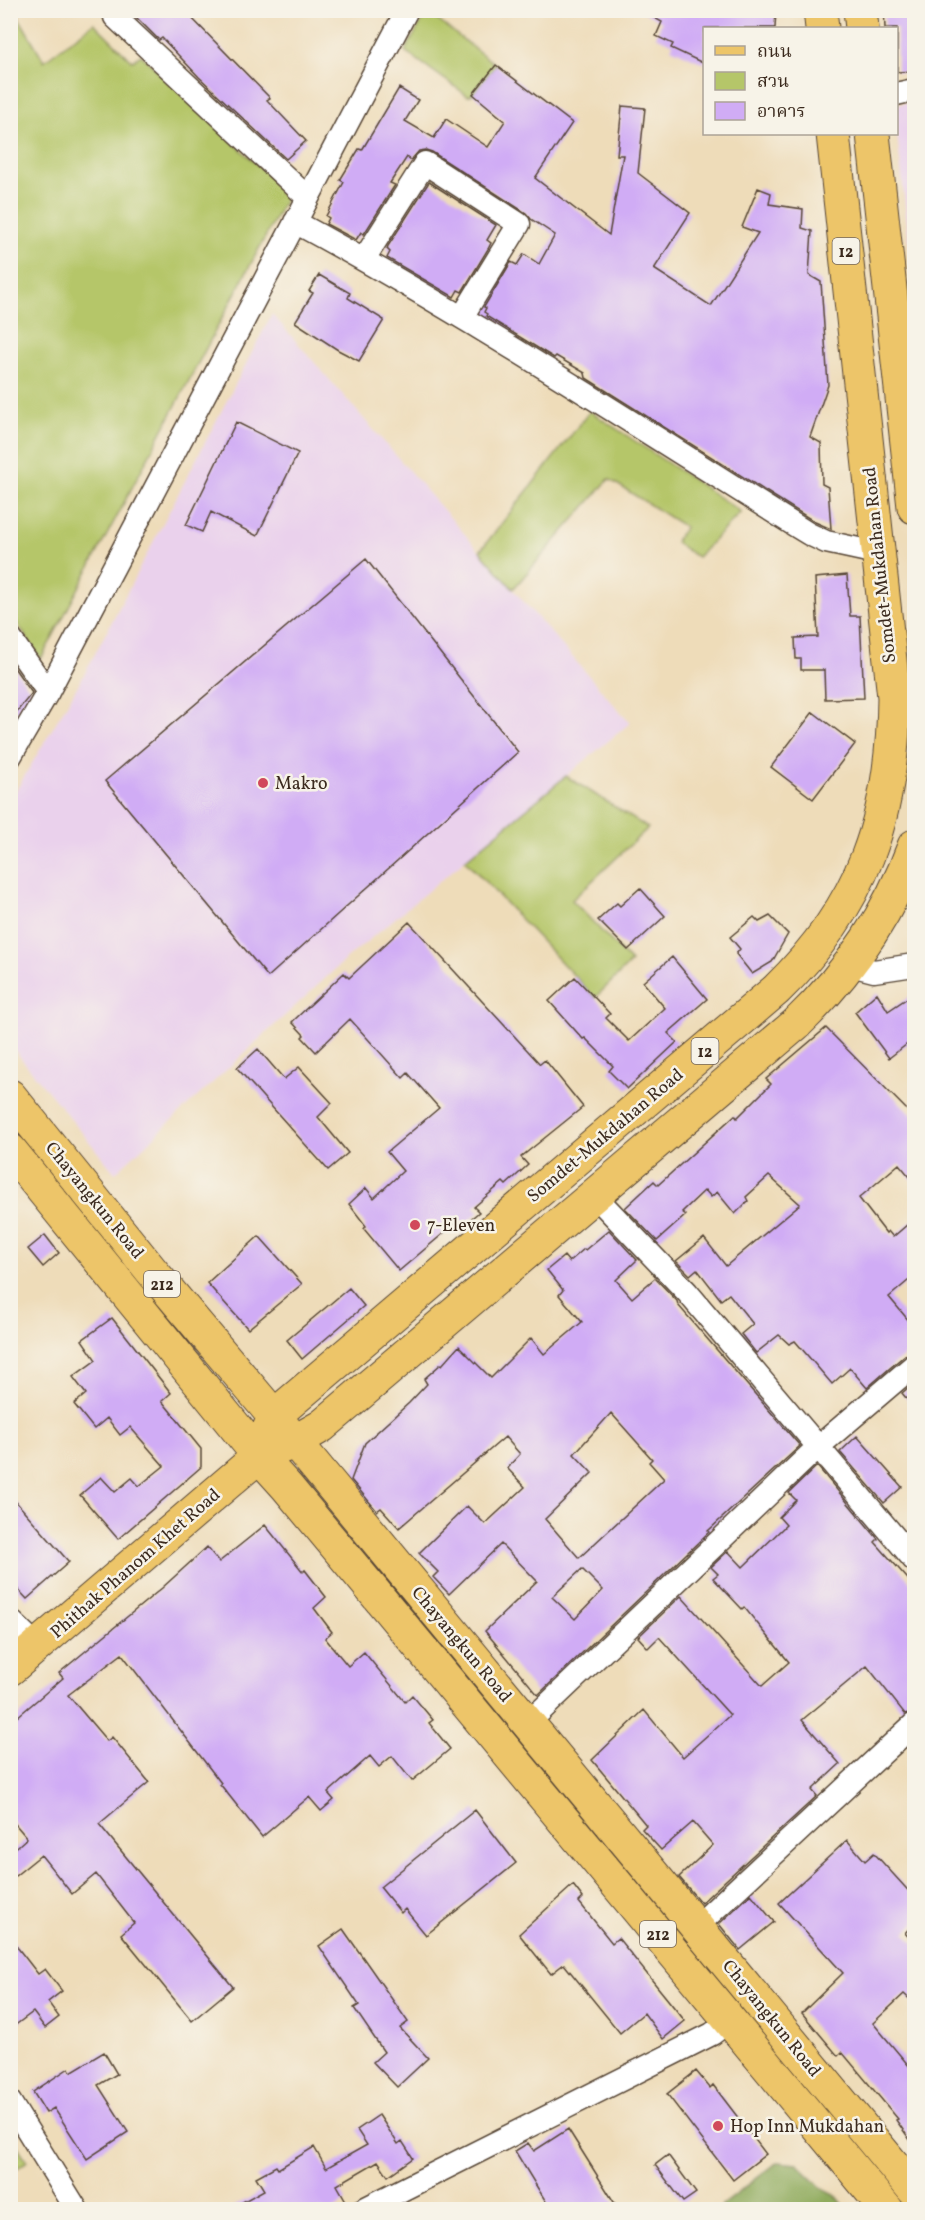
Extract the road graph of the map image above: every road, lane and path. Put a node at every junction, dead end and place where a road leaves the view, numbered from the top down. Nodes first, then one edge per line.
1 (407, 10) edge
2 (820, 10) edge
3 (860, 10) edge
4 (115, 17) dead end
5 (822, 27) edge
6 (862, 27) edge
7 (915, 90) edge
8 (898, 94) edge
9 (833, 135) edge
10 (873, 135) edge
11 (308, 198) junction
12 (295, 222) junction
13 (364, 259) junction
14 (462, 317) junction
15 (899, 365) junction
16 (858, 369) junction
17 (915, 507) edge
18 (877, 553) junction
19 (10, 638) edge
20 (48, 692) junction
21 (10, 757) edge
22 (915, 846) edge
23 (851, 965) junction
24 (915, 965) edge
25 (10, 1096) edge
26 (10, 1150) edge
27 (594, 1195) junction
28 (915, 1365) edge
29 (274, 1416) junction
30 (294, 1442) junction
31 (818, 1447) junction
32 (259, 1456) junction
33 (915, 1560) edge
34 (10, 1620) edge
35 (37, 1646) junction
36 (10, 1669) edge
37 (527, 1724) junction
38 (915, 1724) edge
39 (697, 1926) junction
40 (730, 2020) junction
41 (10, 2102) edge
42 (915, 2190) edge
43 (77, 2210) edge
44 (362, 2210) edge
45 (887, 2210) edge

1 - 11 street
2 - 5 main road
3 - 6 main road
4 - 11 street
7 - 8 street
9 - 16 main road, Somdet-Mukdahan Road / 12
10 - 15 main road, 12
11 - 12 street
12 - 13 street
12 - 20 street
13 - 14 street
13 - 14 street
14 - 18 street
15 - 16 main road
15 - 17 main road, 12
16 - 18 main road, Somdet-Mukdahan Road / 12
18 - 29 main road, Somdet-Mukdahan Road / 12
19 - 20 street
20 - 21 street
22 - 23 main road, 12
23 - 24 street
23 - 27 main road, 12
25 - 29 main road, Chayangkun Road / 212
26 - 32 main road, Chayangkun Road / 212
27 - 30 main road, 12
27 - 31 street
28 - 31 street
29 - 30 main road, Chayangkun Road / 212
29 - 32 main road
30 - 32 main road
30 - 37 main road, Chayangkun Road / 212
31 - 33 street
31 - 37 street
32 - 35 main road, Phithak Phanom Khet Road
32 - 40 main road, Chayangkun Road / 212
34 - 35 street
35 - 36 main road, Phithak Phanom Khet Road
37 - 39 main road, Chayangkun Road / 212
38 - 39 street
39 - 42 main road, Chayangkun Road / 212
40 - 44 street
40 - 45 main road, Chayangkun Road / 212
41 - 43 street

